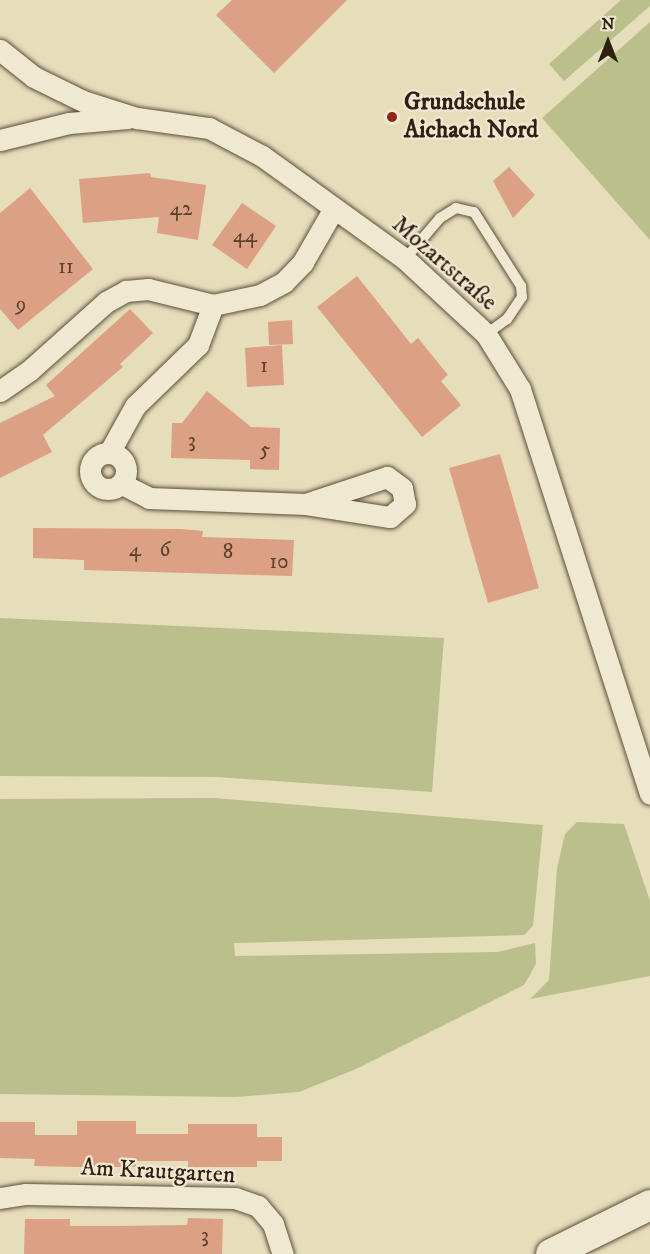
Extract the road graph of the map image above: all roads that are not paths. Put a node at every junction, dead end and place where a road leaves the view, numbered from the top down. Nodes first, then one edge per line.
1 (0, 50) edge
2 (137, 118) junction
3 (0, 140) edge
4 (334, 208) junction
5 (405, 259) junction
6 (213, 305) junction
7 (486, 334) junction
8 (0, 391) edge
9 (109, 453) junction
10 (122, 484) junction
11 (306, 504) dead end
12 (650, 794) edge
13 (0, 1198) edge
14 (650, 1205) edge
15 (283, 1254) edge
16 (551, 1254) edge

1 - 2 street, Mozartstraße
2 - 3 street
2 - 4 street, Mozartstraße
4 - 5 street, Mozartstraße
4 - 6 street
5 - 7 street, Mozartstraße
5 - 7 lane
6 - 8 street
6 - 9 street
7 - 12 street, Mozartstraße
9 - 10 street
9 - 10 street
10 - 11 street
13 - 15 street, Am Krautgarten
14 - 16 main road

